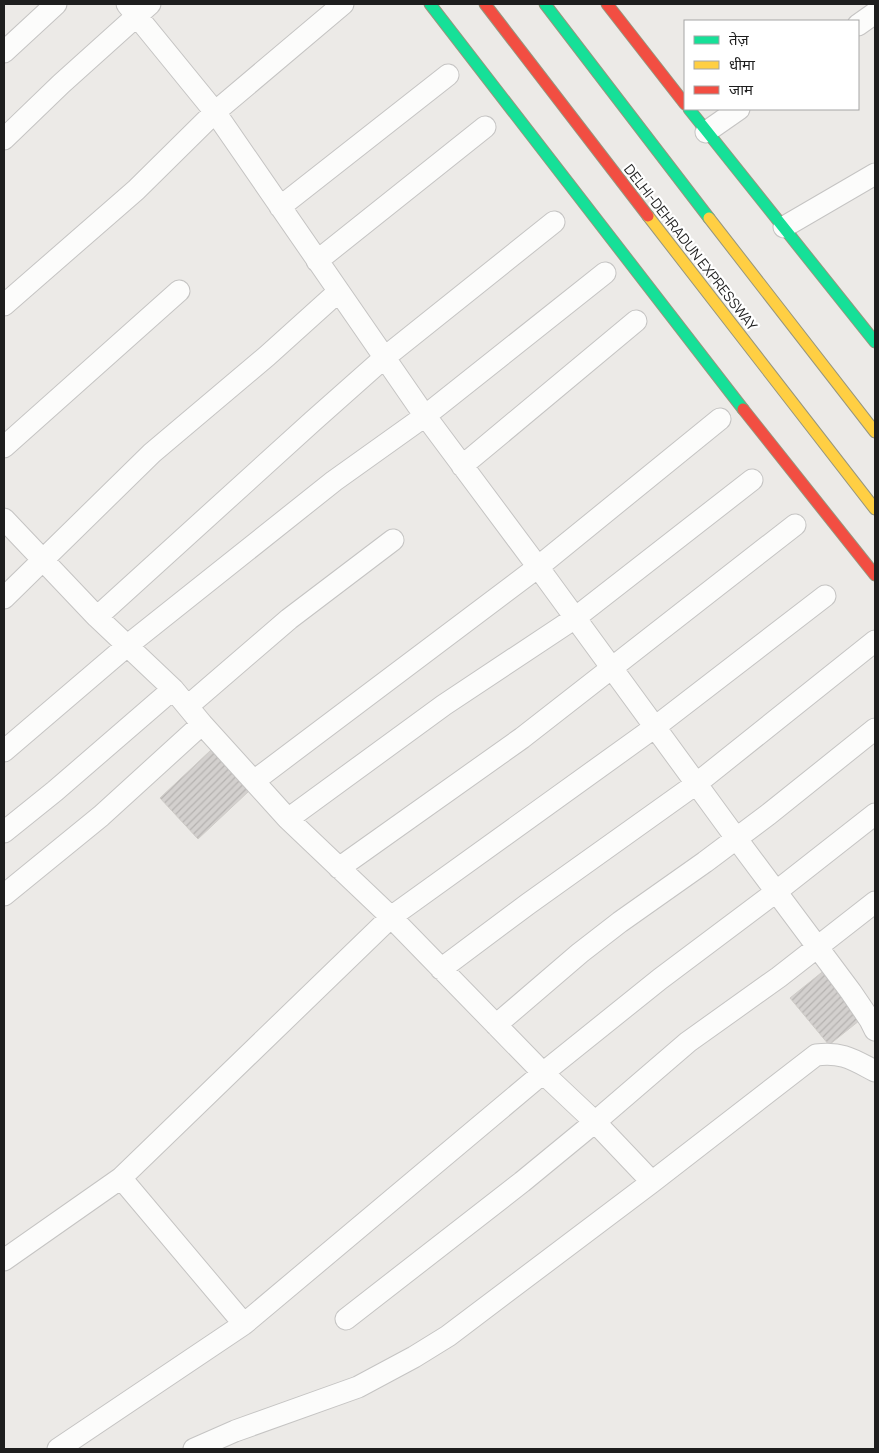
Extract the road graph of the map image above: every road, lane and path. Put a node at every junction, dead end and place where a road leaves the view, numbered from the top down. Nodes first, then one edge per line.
1 (56, 4) edge
2 (343, 4) edge
3 (430, 4) edge
4 (485, 4) edge
5 (545, 4) edge
6 (607, 4) edge
7 (138, 8) edge
8 (875, 13) edge
9 (859, 24) edge
10 (4, 52) edge
11 (448, 75) dead end
12 (684, 103) edge
13 (690, 110) edge
14 (738, 110) edge
15 (215, 112) junction
16 (485, 127) dead end
17 (706, 132) junction
18 (4, 140) edge
19 (875, 174) edge
20 (280, 207) junction
21 (554, 222) dead end
22 (784, 227) junction
23 (317, 261) junction
24 (605, 273) dead end
25 (179, 291) dead end
26 (338, 292) junction
27 (4, 304) edge
28 (636, 321) dead end
29 (872, 331) edge
30 (384, 358) junction
31 (425, 416) junction
32 (720, 419) dead end
33 (875, 432) edge
34 (4, 447) edge
35 (462, 466) junction
36 (752, 480) dead end
37 (875, 509) edge
38 (4, 519) edge
39 (795, 525) dead end
40 (393, 540) dead end
41 (42, 559) junction
42 (538, 568) junction
43 (875, 575) edge
44 (825, 596) dead end
45 (4, 598) edge
46 (97, 616) junction
47 (575, 618) junction
48 (875, 641) edge
49 (128, 645) junction
50 (612, 669) junction
51 (173, 689) junction
52 (188, 706) junction
53 (202, 724) junction
54 (655, 727) junction
55 (875, 730) edge
56 (4, 751) edge
57 (254, 781) junction
58 (696, 784) junction
59 (875, 814) edge
60 (288, 819) junction
61 (4, 832) edge
62 (736, 838) junction
63 (339, 868) junction
64 (777, 891) junction
65 (4, 895) edge
66 (875, 902) edge
67 (391, 917) junction
68 (818, 949) junction
69 (441, 969) junction
70 (868, 1002) edge
71 (496, 1025) junction
72 (875, 1030) edge
73 (875, 1071) edge
74 (543, 1073) junction
75 (595, 1122) junction
76 (121, 1178) junction
77 (652, 1182) junction
78 (4, 1260) edge
79 (346, 1319) dead end
80 (244, 1324) junction
81 (58, 1449) edge
82 (194, 1449) edge

1 - 10 street
2 - 15 street
3 - 43 main road
4 - 37 main road, DELHI-DEHRADUN EXPRESSWAY
5 - 33 main road
6 - 12 main road
7 - 15 street
7 - 18 street
8 - 9 street
11 - 20 street
13 - 17 main road
14 - 17 street
15 - 20 street
15 - 27 street
16 - 23 street
17 - 22 main road
19 - 22 street
20 - 23 street
21 - 30 street
22 - 29 main road
23 - 26 street
24 - 31 street
25 - 34 street
26 - 30 street
26 - 41 street
28 - 35 street
30 - 31 street
30 - 46 street
31 - 35 street
31 - 49 street
32 - 42 street
35 - 42 street
36 - 47 street
38 - 41 street
39 - 50 street
40 - 52 street
41 - 45 street
41 - 46 street
42 - 47 street
42 - 57 street
44 - 54 street
46 - 49 street
47 - 50 street
47 - 60 street
48 - 58 street
49 - 51 street
49 - 56 street
50 - 54 street
50 - 63 street
51 - 52 street
51 - 61 street
52 - 53 street
53 - 57 street
53 - 65 street
54 - 58 street
54 - 67 street
55 - 62 street
57 - 60 street
58 - 62 street
58 - 69 street
59 - 64 street
60 - 63 street
62 - 64 street
62 - 71 street
63 - 67 street
64 - 68 street
64 - 74 street
66 - 68 street
67 - 69 street
67 - 76 street
68 - 70 street
68 - 75 street
69 - 71 street
70 - 72 street
71 - 74 street
73 - 77 street
74 - 75 street
74 - 80 street
75 - 77 street
75 - 79 street
76 - 78 street
76 - 80 street
77 - 82 street
80 - 81 street

